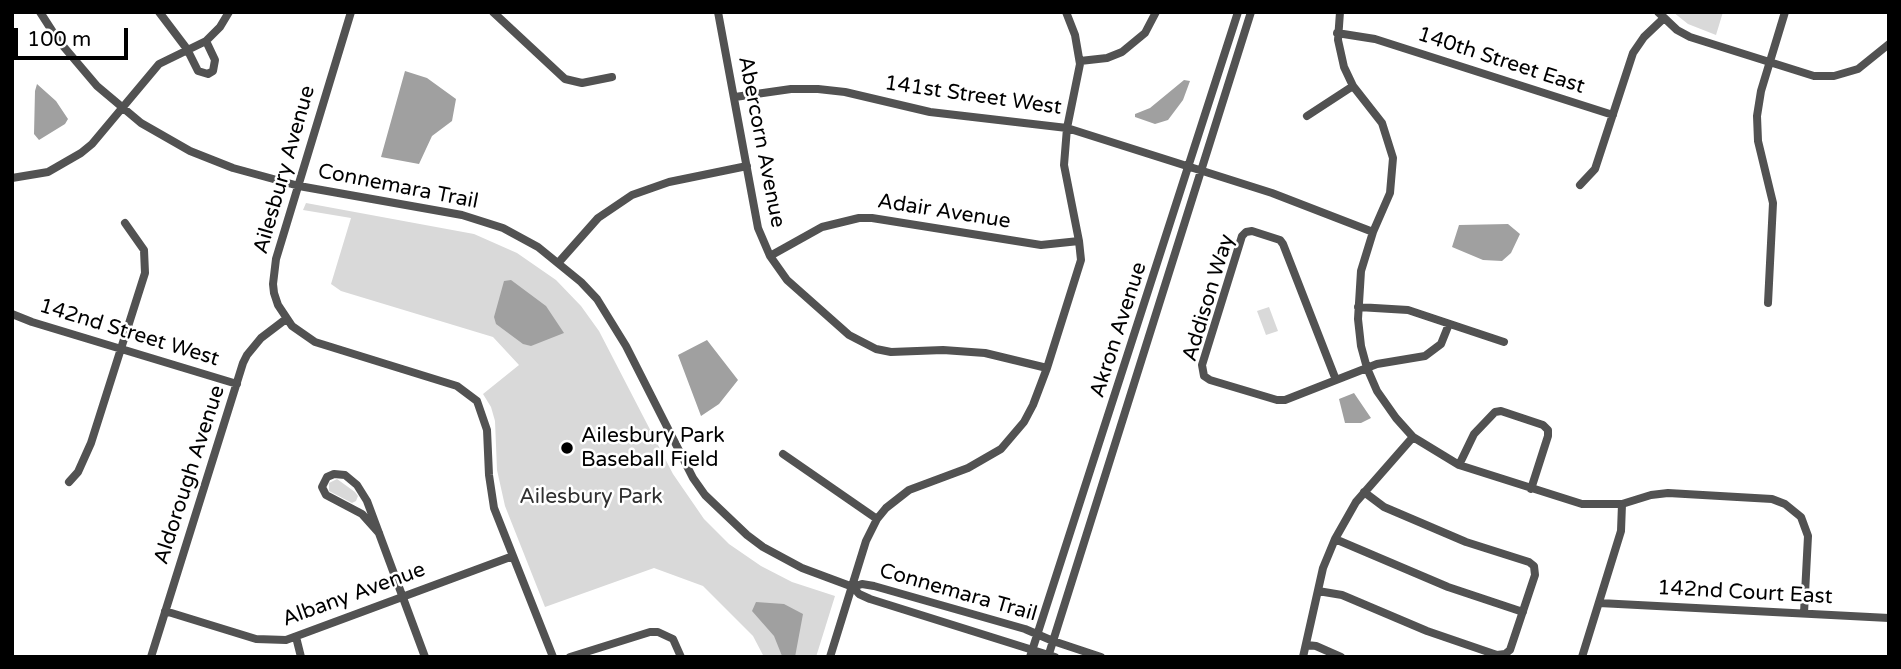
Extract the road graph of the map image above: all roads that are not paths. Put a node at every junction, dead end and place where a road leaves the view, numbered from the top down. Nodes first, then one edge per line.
1 (40, 12) edge
2 (159, 12) edge
3 (229, 12) edge
4 (351, 12) edge
5 (493, 12) edge
6 (718, 12) edge
7 (1066, 12) edge
8 (1156, 12) edge
9 (1238, 12) edge
10 (1251, 12) edge
11 (1340, 12) edge
12 (1785, 12) edge
13 (1661, 15) edge
14 (1337, 33) junction
15 (206, 41) junction
16 (1889, 44) edge
17 (187, 49) junction
18 (1080, 61) junction
19 (1770, 62) junction
20 (612, 77) dead end
21 (1353, 86) junction
22 (735, 97) junction
23 (122, 108) junction
24 (1613, 115) junction
25 (1307, 116) dead end
26 (1067, 128) junction
27 (1189, 165) junction
28 (747, 166) junction
29 (1202, 169) junction
30 (12, 178) edge
31 (1580, 185) dead end
32 (299, 186) junction
33 (125, 223) dead end
34 (1373, 232) junction
35 (1079, 241) junction
36 (770, 256) junction
37 (559, 262) junction
38 (1768, 303) dead end
39 (1358, 307) junction
40 (12, 314) edge
41 (286, 319) junction
42 (1449, 324) junction
43 (1504, 342) dead end
44 (121, 349) junction
45 (1047, 368) junction
46 (1367, 368) junction
47 (1336, 380) junction
48 (237, 384) junction
49 (1413, 437) junction
50 (783, 454) dead end
51 (1459, 465) junction
52 (69, 482) dead end
53 (1531, 489) junction
54 (1364, 492) junction
55 (1622, 504) junction
56 (877, 519) junction
57 (379, 533) junction
58 (1335, 539) junction
59 (513, 556) junction
60 (853, 587) junction
61 (1318, 591) junction
62 (403, 597) junction
63 (1599, 603) junction
64 (165, 611) junction
65 (1523, 612) junction
66 (1804, 613) junction
67 (1889, 618) edge
68 (1038, 634) junction
69 (296, 637) junction
70 (1053, 641) junction
71 (1307, 645) junction
72 (1031, 654) edge
73 (1050, 656) edge
74 (151, 657) edge
75 (301, 657) edge
76 (425, 657) edge
77 (553, 657) edge
78 (570, 657) edge
79 (681, 657) edge
80 (830, 657) edge
81 (1101, 657) edge
82 (1303, 657) edge
83 (1341, 657) edge
84 (1582, 657) edge

1 - 23 street, Connemara Trail
2 - 17 street
3 - 15 street
4 - 32 street, Ailesbury Avenue
5 - 20 street
6 - 22 street, Abercorn Avenue
7 - 18 street
8 - 18 street
9 - 27 street, Akron Avenue
10 - 29 street, Akron Avenue
11 - 14 street
12 - 19 street
13 - 19 street
13 - 24 street
14 - 21 street
14 - 24 street, 140th Street East
15 - 17 street
15 - 17 street
16 - 19 street
17 - 23 street
18 - 26 street
19 - 38 street
21 - 25 street
21 - 34 street
22 - 26 street, 141st Street West
22 - 28 street, Abercorn Avenue
23 - 30 street
23 - 32 street, Connemara Trail
24 - 31 street
26 - 27 street, 141st Street West
26 - 35 street
27 - 29 street, 141st Street West
27 - 68 street, Akron Avenue
28 - 36 street, Abercorn Avenue
28 - 37 street
29 - 34 street, 141st Street West
29 - 70 street, Akron Avenue
32 - 37 street, Connemara Trail
32 - 41 street, Ailesbury Avenue
33 - 44 street
34 - 39 street
35 - 36 street, Adair Avenue
35 - 45 street
36 - 45 street, Abercorn Avenue
37 - 60 street, Connemara Trail
39 - 42 street
39 - 46 street
40 - 44 street, 142nd Street West
41 - 48 street, Aldorough Avenue
41 - 59 street
42 - 43 street
42 - 46 street, Addison Way
44 - 48 street, 142nd Street West
44 - 52 street
45 - 56 street
46 - 47 street, Addison Way
46 - 49 street
47 - 47 street, Addison Way
48 - 64 street, Aldorough Avenue
49 - 51 street
49 - 54 street
50 - 56 street
51 - 53 street
51 - 53 street
53 - 55 street
54 - 58 street
54 - 65 street
55 - 63 street
55 - 66 street
56 - 60 street
57 - 57 street
57 - 62 street
58 - 61 street
58 - 65 street
59 - 62 street, Albany Avenue
59 - 77 street
60 - 68 street, Connemara Trail
60 - 72 street, Connemara Trail
60 - 80 street
61 - 65 street
61 - 71 street
62 - 69 street, Albany Avenue
62 - 76 street
63 - 66 street, 142nd Court East
63 - 84 street
64 - 69 street, Albany Avenue
64 - 74 street, Aldorough Avenue
66 - 67 street, 142nd Court East
68 - 70 street, Connemara Trail
68 - 72 street, Akron Avenue
69 - 75 street
70 - 73 street, Akron Avenue
70 - 81 street, Connemara Trail
71 - 82 street
71 - 83 street
72 - 73 street, Connemara Trail
78 - 79 street

